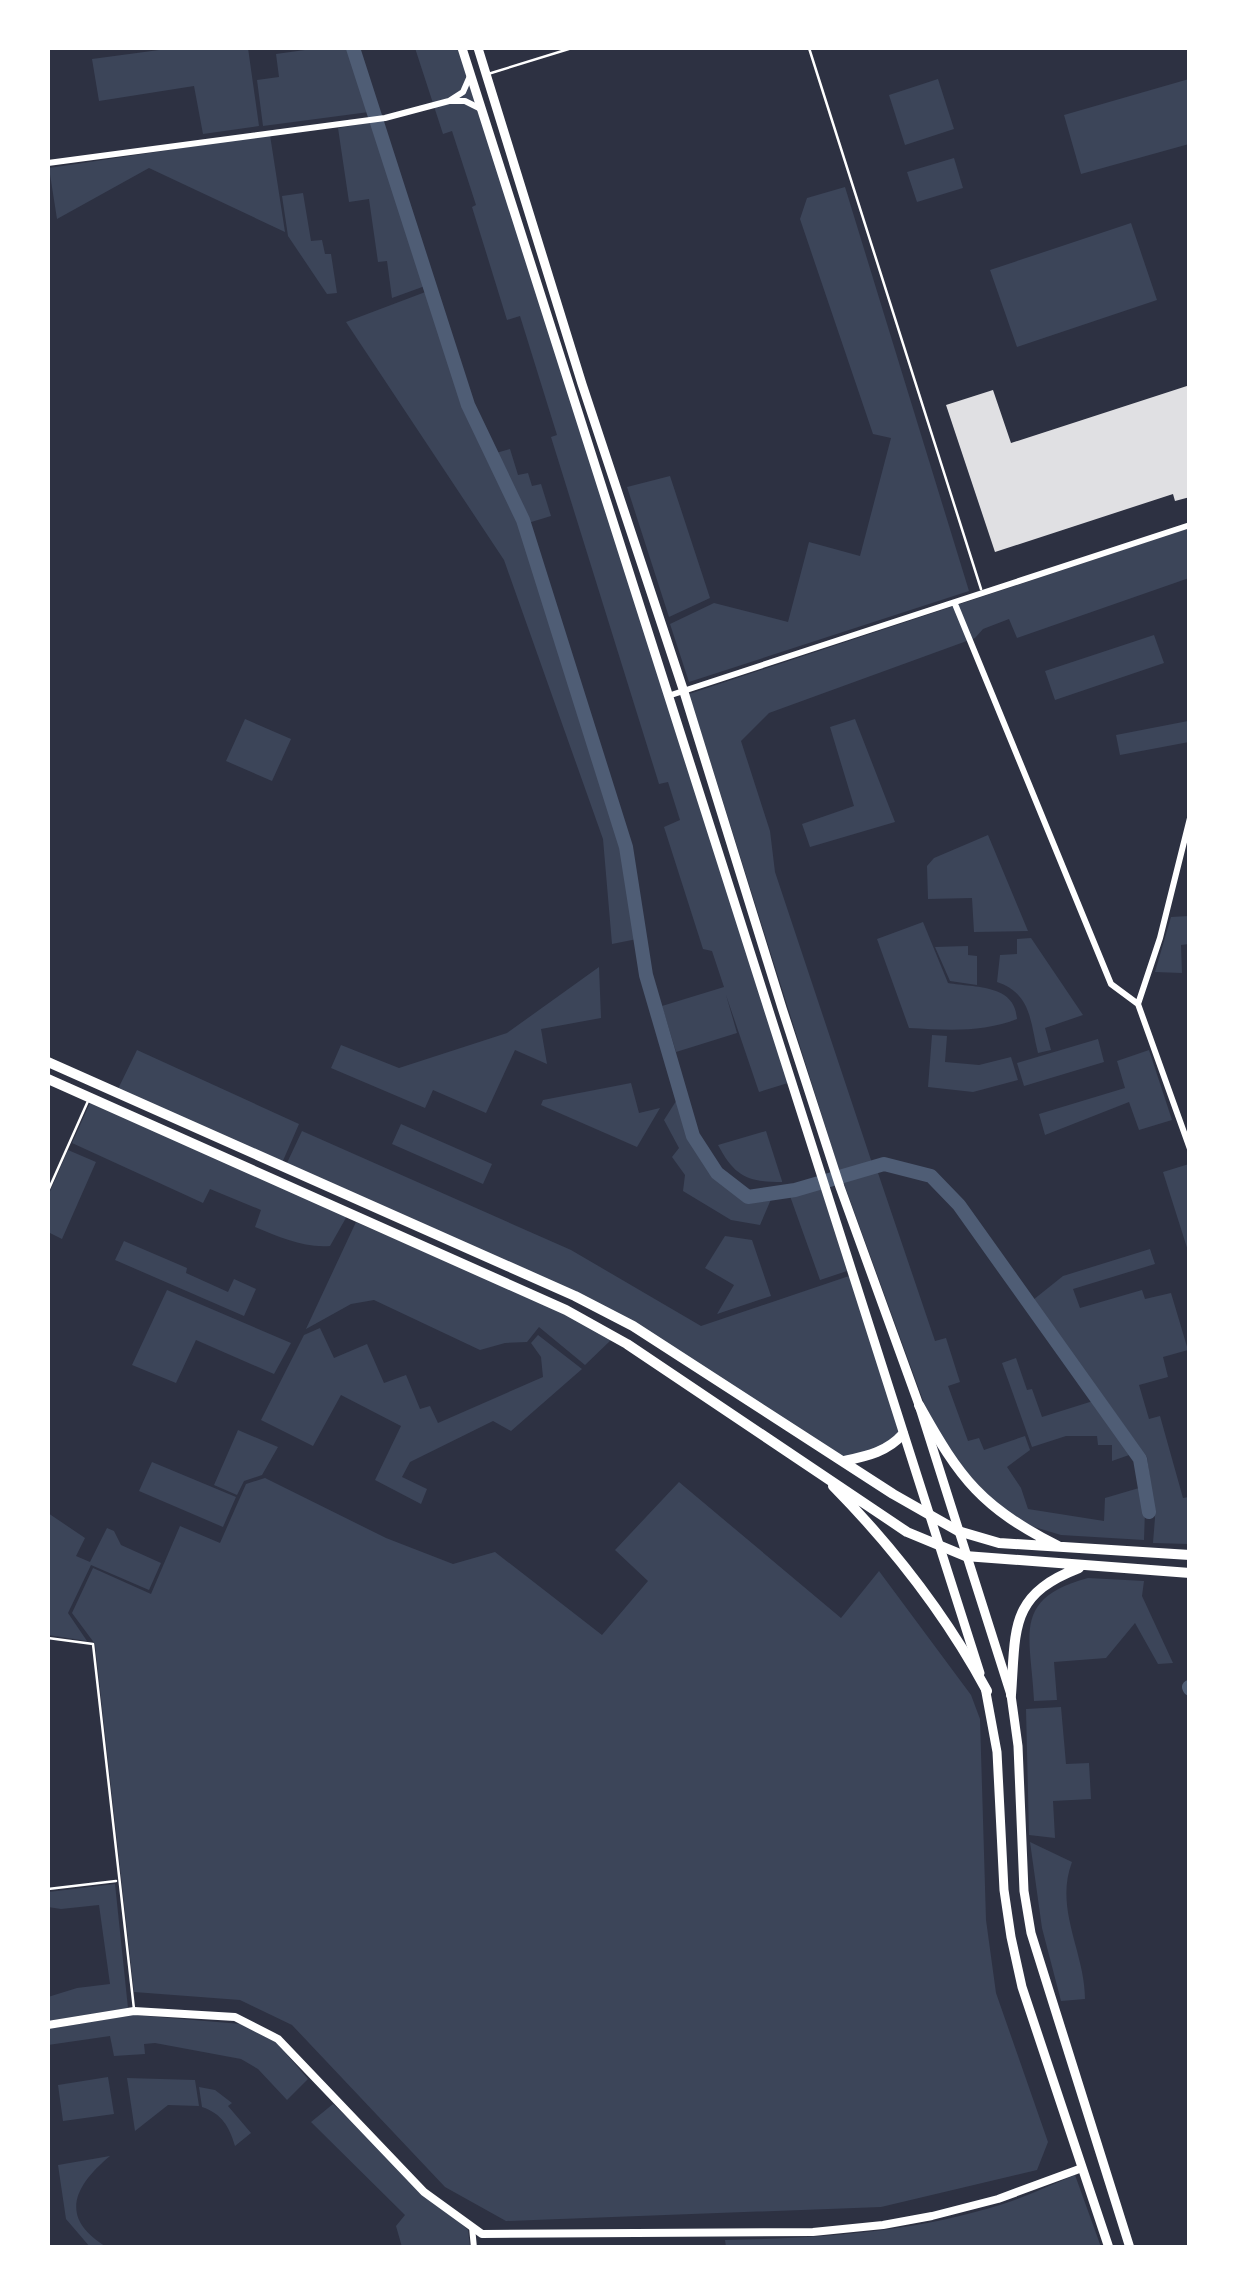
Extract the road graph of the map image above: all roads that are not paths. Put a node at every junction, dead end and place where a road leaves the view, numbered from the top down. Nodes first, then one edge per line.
1 (462, 48) edge
2 (478, 48) edge
3 (572, 48) edge
4 (809, 48) edge
5 (486, 74) junction
6 (470, 75) junction
7 (449, 101) junction
8 (482, 111) junction
9 (48, 163) edge
10 (1190, 525) edge
11 (983, 594) junction
12 (955, 604) junction
13 (684, 692) junction
14 (668, 696) junction
15 (1190, 818) edge
16 (1138, 1004) junction
17 (48, 1062) edge
18 (48, 1079) edge
19 (89, 1098) junction
20 (1190, 1149) edge
21 (48, 1191) edge
22 (919, 1406) junction
23 (904, 1434) junction
24 (844, 1461) junction
25 (814, 1468) junction
26 (927, 1513) junction
27 (958, 1532) junction
28 (938, 1547) junction
29 (1064, 1549) junction
30 (1190, 1555) edge
31 (966, 1556) junction
32 (1082, 1566) junction
33 (1190, 1573) edge
34 (48, 1638) edge
35 (986, 1691) junction
36 (1011, 1695) junction
37 (118, 1881) junction
38 (48, 1889) edge
39 (134, 2012) junction
40 (48, 2025) edge
41 (1082, 2168) junction
42 (472, 2226) junction
43 (474, 2248) edge
44 (1109, 2248) edge
45 (1130, 2248) edge

1 - 6 main road
2 - 5 main road
3 - 5 lane
4 - 11 lane
5 - 13 main road
6 - 7 street
6 - 8 main road
7 - 8 street
7 - 9 street
8 - 14 main road
10 - 11 street
11 - 12 street
12 - 13 street
12 - 16 street
13 - 14 street
13 - 22 main road
14 - 23 main road
15 - 16 street
16 - 20 street
17 - 24 highway
18 - 19 highway
19 - 21 lane
19 - 25 highway
22 - 27 main road
22 - 29 highway
23 - 24 highway
23 - 26 main road
24 - 26 highway
25 - 28 highway
25 - 35 highway
26 - 27 highway
26 - 28 main road
27 - 29 highway
27 - 31 main road
28 - 31 highway
28 - 35 main road
29 - 30 highway
31 - 32 highway
31 - 36 main road
32 - 33 highway
32 - 36 highway
34 - 37 lane
35 - 41 main road
36 - 45 main road
37 - 38 lane
37 - 39 lane
39 - 40 street
39 - 42 street
41 - 42 street
41 - 44 main road
42 - 43 street

